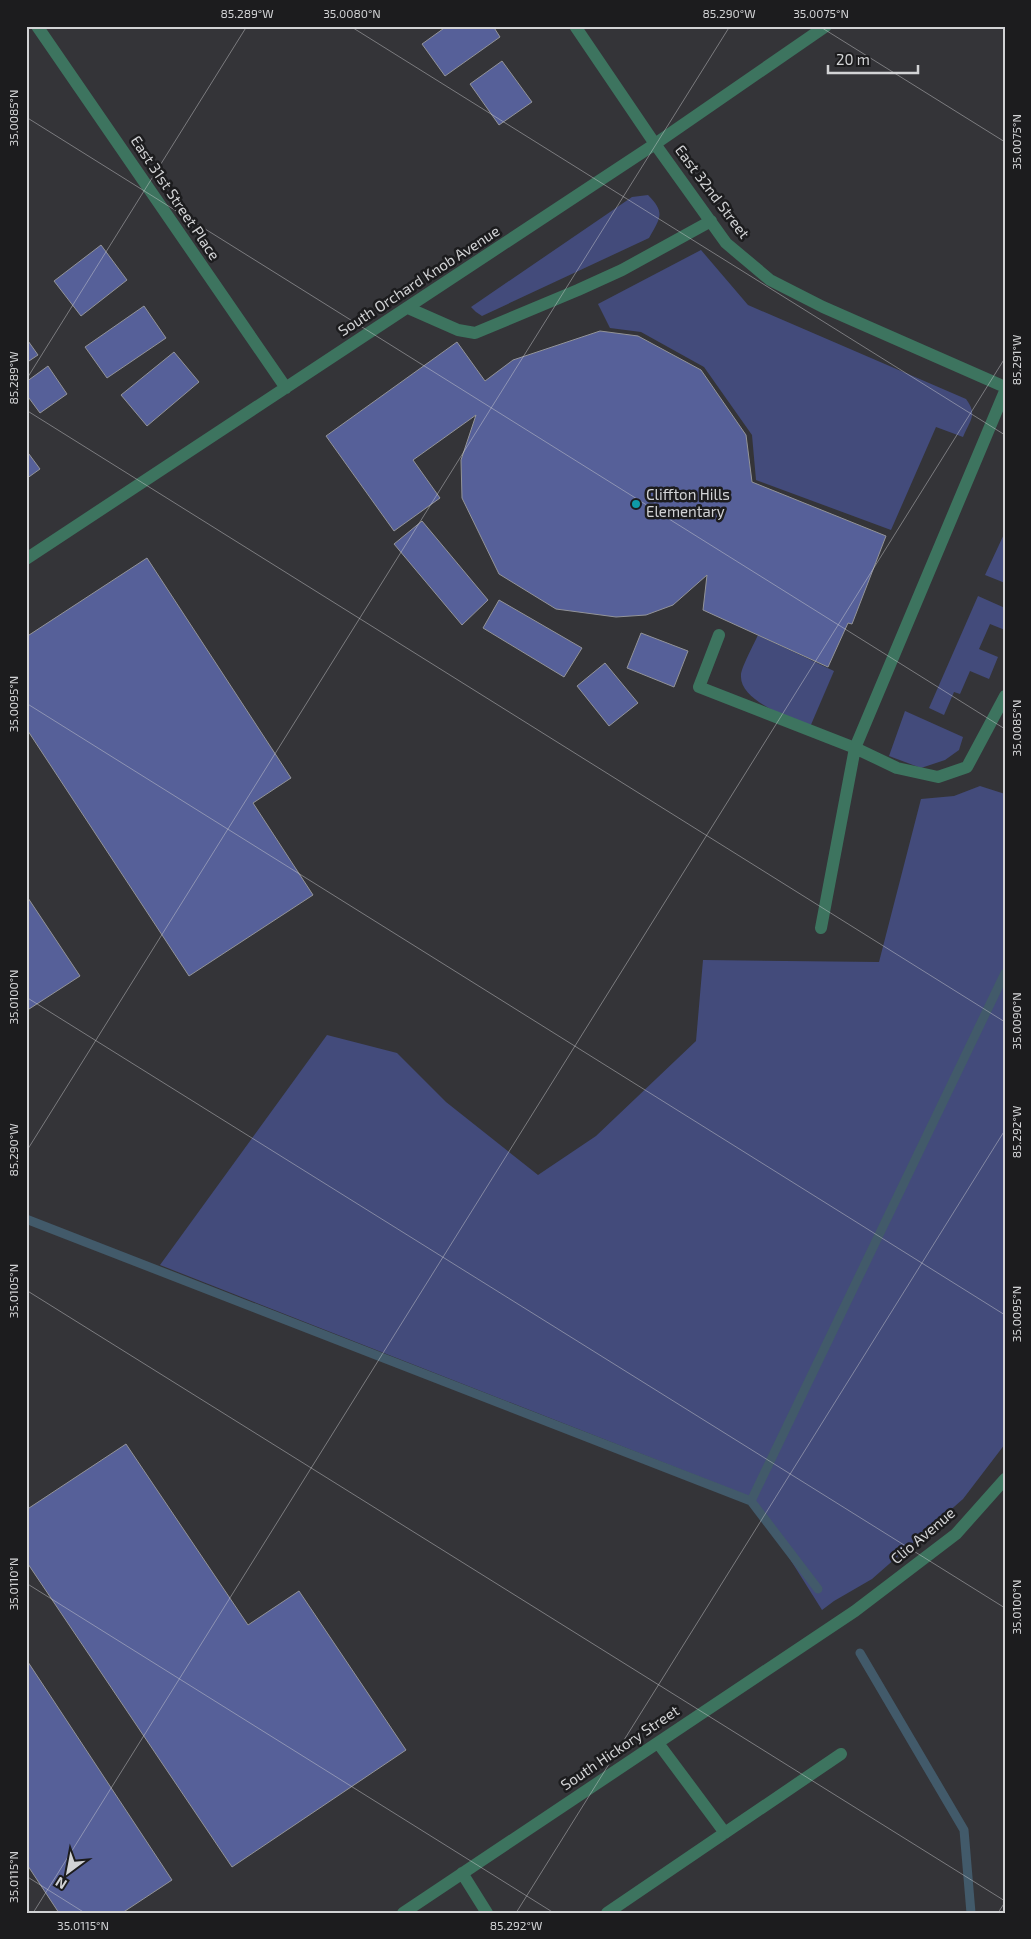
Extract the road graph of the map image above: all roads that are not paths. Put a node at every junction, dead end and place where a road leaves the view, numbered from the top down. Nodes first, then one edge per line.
1 (37, 26) edge
2 (576, 26) edge
3 (826, 26) edge
4 (655, 144) junction
5 (711, 221) junction
6 (408, 308) junction
7 (1005, 386) edge
8 (286, 388) junction
9 (1005, 391) edge
10 (26, 559) edge
11 (720, 635) dead end
12 (1005, 696) edge
13 (855, 748) junction
14 (821, 928) dead end
15 (1005, 1479) edge
16 (855, 1611) joint
17 (658, 1743) junction
18 (840, 1754) dead end
19 (725, 1833) junction
20 (462, 1873) junction
21 (403, 1913) edge
22 (487, 1913) edge
23 (607, 1913) edge

1 - 8 street, East 31st Street Place
2 - 4 street, East 32nd Street
3 - 4 street, South Orchard Knob Avenue
4 - 5 street, East 32nd Street
4 - 6 street, South Orchard Knob Avenue
5 - 6 street
5 - 7 street, East 32nd Street
6 - 8 street, South Orchard Knob Avenue
8 - 10 street, South Orchard Knob Avenue
9 - 13 street
11 - 13 street
12 - 13 street
13 - 14 street
15 - 16 street, Clio Avenue
16 - 17 street, South Hickory Street
17 - 19 street
17 - 20 street, South Hickory Street
18 - 19 street
19 - 23 street
20 - 21 street, South Hickory Street
20 - 22 street

